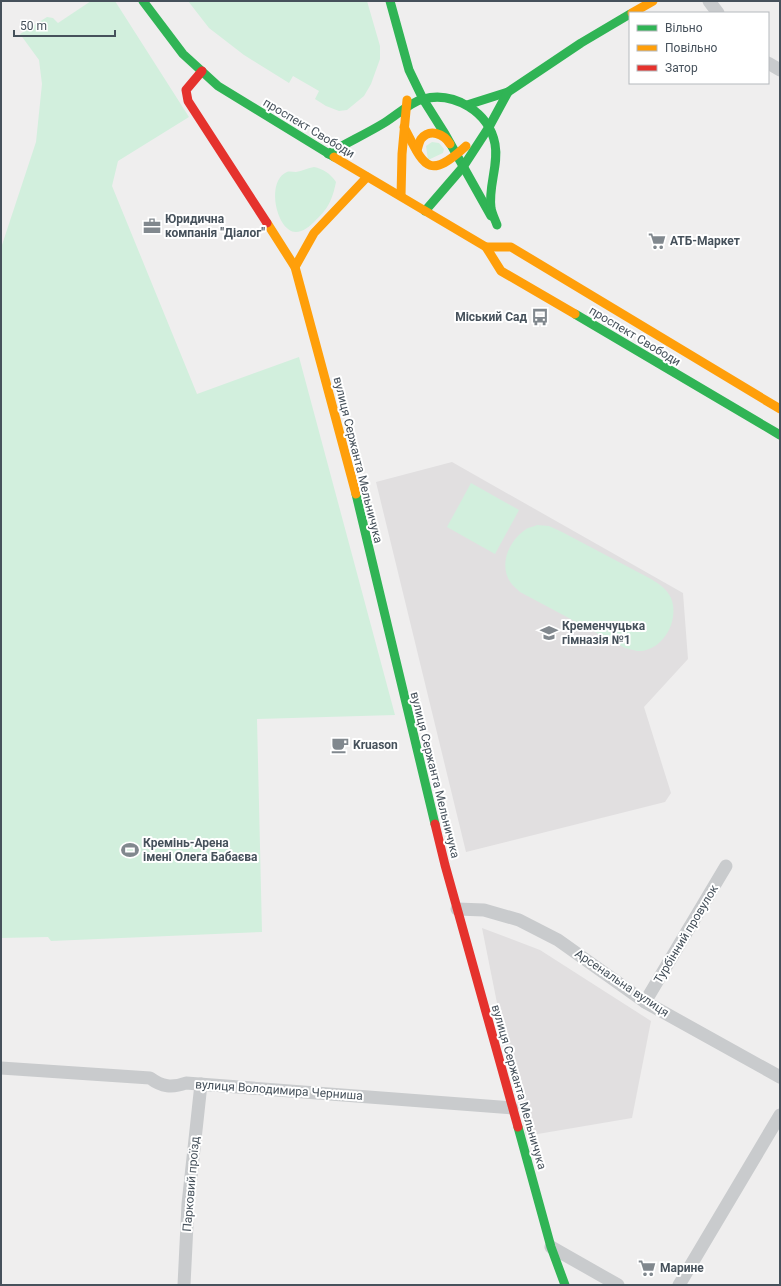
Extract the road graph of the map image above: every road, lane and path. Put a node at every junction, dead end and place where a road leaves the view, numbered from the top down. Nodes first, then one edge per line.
1 (143, 1) edge
2 (390, 1) edge
3 (653, 1) edge
4 (709, 1) edge
5 (634, 12) edge
6 (717, 12) edge
7 (629, 15) edge
8 (769, 64) edge
9 (410, 70) junction
10 (780, 70) edge
11 (202, 71) junction
12 (508, 92) junction
13 (423, 99) junction
14 (467, 104) junction
15 (407, 109) junction
16 (404, 127) junction
17 (489, 127) junction
18 (449, 142) junction
19 (417, 151) junction
20 (328, 154) junction
21 (456, 155) junction
22 (444, 163) junction
23 (463, 167) junction
24 (367, 177) junction
25 (401, 196) junction
26 (425, 211) junction
27 (497, 225) junction
28 (507, 241) junction
29 (486, 247) junction
30 (295, 267) junction
31 (780, 409) edge
32 (780, 435) edge
33 (726, 866) dead end
34 (457, 909) junction
35 (646, 1002) junction
36 (1, 1068) edge
37 (780, 1077) edge
38 (201, 1084) junction
39 (512, 1108) junction
40 (780, 1116) edge
41 (551, 1247) junction
42 (184, 1285) edge
43 (564, 1285) edge
44 (618, 1285) edge
45 (679, 1285) edge

1 - 11 main road, проспект Свободи
2 - 9 main road
3 - 5 main road
4 - 6 street
7 - 12 main road
8 - 10 street
9 - 13 main road
9 - 15 main road
11 - 20 main road, проспект Свободи
11 - 30 main road, вулиця Сержанта Мельничука
12 - 14 main road
12 - 17 main road
13 - 14 main road
13 - 15 main road
13 - 18 main road
14 - 17 main road
15 - 16 main road
15 - 20 main road
16 - 19 main road
16 - 25 main road
17 - 21 main road
17 - 23 main road
17 - 27 main road
18 - 19 main road
18 - 21 main road
18 - 22 main road
19 - 22 main road
20 - 24 main road, проспект Свободи
21 - 22 main road
21 - 23 main road
23 - 26 main road
23 - 27 main road
24 - 25 main road, проспект Свободи
24 - 30 main road
25 - 26 main road, проспект Свободи
26 - 29 main road, проспект Свободи
27 - 28 main road
28 - 29 main road
28 - 31 main road, проспект Свободи
29 - 32 main road, проспект Свободи
30 - 34 main road, вулиця Сержанта Мельничука
33 - 35 street, Турбінний провулок
34 - 35 street, Арсенальна вулиця
34 - 39 main road, вулиця Сержанта Мельничука
35 - 37 street, Арсенальна вулиця
36 - 38 street, вулиця Володимира Черниша
38 - 39 street, вулиця Володимира Черниша
38 - 42 street, Парковий проїзд
39 - 41 main road, вулиця Сержанта Мельничука
40 - 45 street
41 - 43 main road, вулиця Сержанта Мельничука
41 - 44 street

